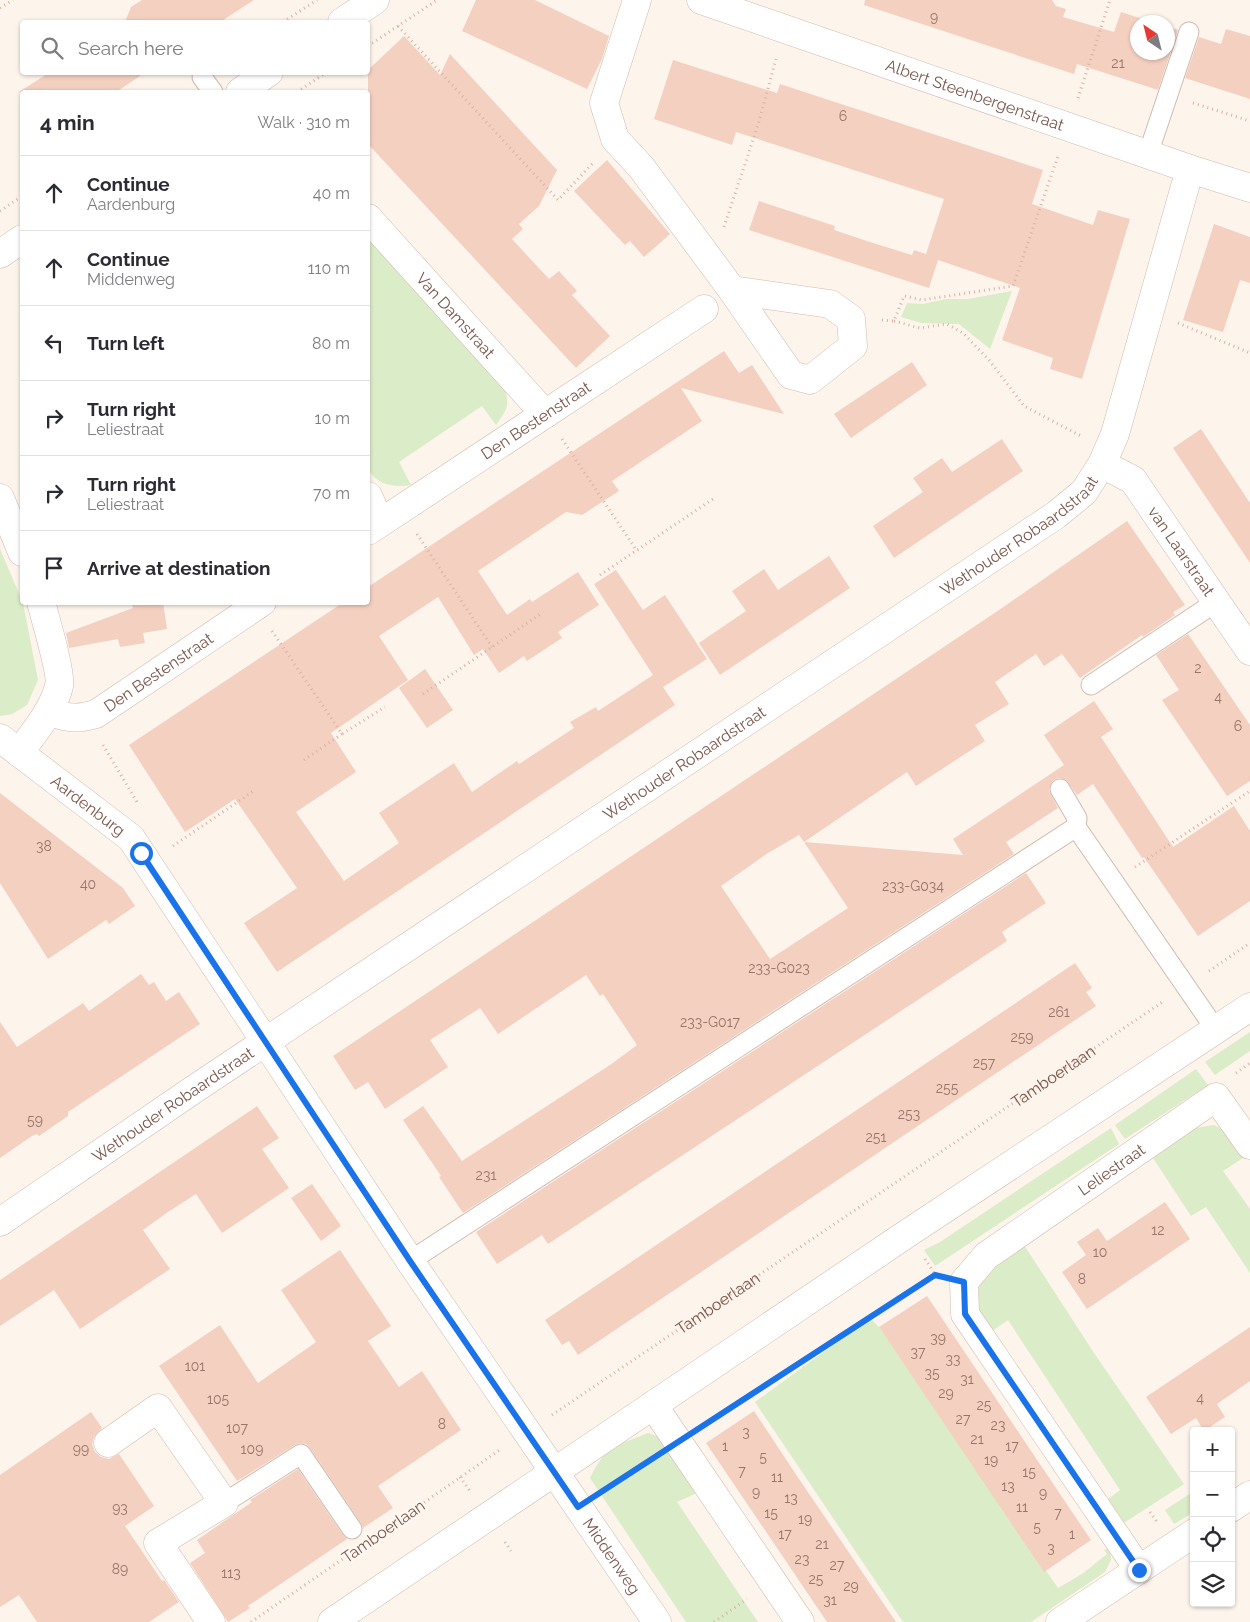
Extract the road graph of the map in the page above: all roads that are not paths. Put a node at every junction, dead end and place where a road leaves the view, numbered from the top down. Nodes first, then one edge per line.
1 (375, 0) edge
2 (637, 0) edge
3 (701, 0) edge
4 (345, 20) edge
5 (1189, 32) dead end
6 (202, 77) dead end
7 (212, 90) edge
8 (1148, 154) junction
9 (1190, 169) junction
10 (1250, 188) edge
11 (370, 220) edge
12 (20, 240) edge
13 (0, 254) edge
14 (732, 290) junction
15 (704, 309) dead end
16 (544, 414) junction
17 (1105, 457) junction
18 (0, 498) edge
19 (370, 499) edge
20 (383, 521) edge
21 (20, 547) edge
22 (1216, 602) junction
23 (42, 605) edge
24 (258, 605) edge
25 (1250, 651) edge
26 (1091, 685) dead end
27 (48, 712) junction
28 (9, 746) edge
29 (1060, 789) dead end
30 (1076, 827) junction
31 (1250, 1007) edge
32 (1216, 1030) junction
33 (265, 1043) junction
34 (1250, 1145) edge
35 (0, 1222) edge
36 (410, 1261) junction
37 (653, 1405) junction
38 (108, 1443) dead end
39 (555, 1472) junction
40 (1250, 1495) edge
41 (224, 1503) junction
42 (1235, 1505) edge
43 (352, 1529) dead end
44 (1190, 1536) edge
45 (1139, 1570) junction
46 (211, 1622) edge
47 (332, 1622) edge
48 (657, 1622) edge
49 (800, 1622) edge
50 (1060, 1622) edge

1 - 4 street
2 - 14 street
3 - 8 street, Albert Steenbergenstraat
5 - 8 lane
6 - 7 lane
8 - 9 street, Albert Steenbergenstraat
9 - 10 street, Albert Steenbergenstraat
9 - 17 street, Wethouder Robaardstraat
11 - 16 street, Van Damstraat
12 - 13 street
14 - 14 street
15 - 16 street, Den Bestenstraat
16 - 20 street, Den Bestenstraat
17 - 22 street, van Laarstraat
17 - 33 street, Wethouder Robaardstraat
18 - 21 street
19 - 20 street
22 - 25 street, van Laarstraat
22 - 26 lane
23 - 27 street, Aardenburg
24 - 27 street, Den Bestenstraat
27 - 28 street, Aardenburg
28 - 33 street, Aardenburg
29 - 30 lane
30 - 32 lane
30 - 36 lane
31 - 32 street
32 - 37 street
33 - 35 street, Wethouder Robaardstraat
33 - 36 street, Middenweg
34 - 45 street, Leliestraat
36 - 39 street, Middenweg
37 - 39 street
37 - 49 street
38 - 41 street
39 - 47 street
39 - 48 street, Middenweg
40 - 42 street
41 - 43 lane, Tamboerlaan
41 - 46 street, Tamboerlaan
44 - 45 street
45 - 50 street

